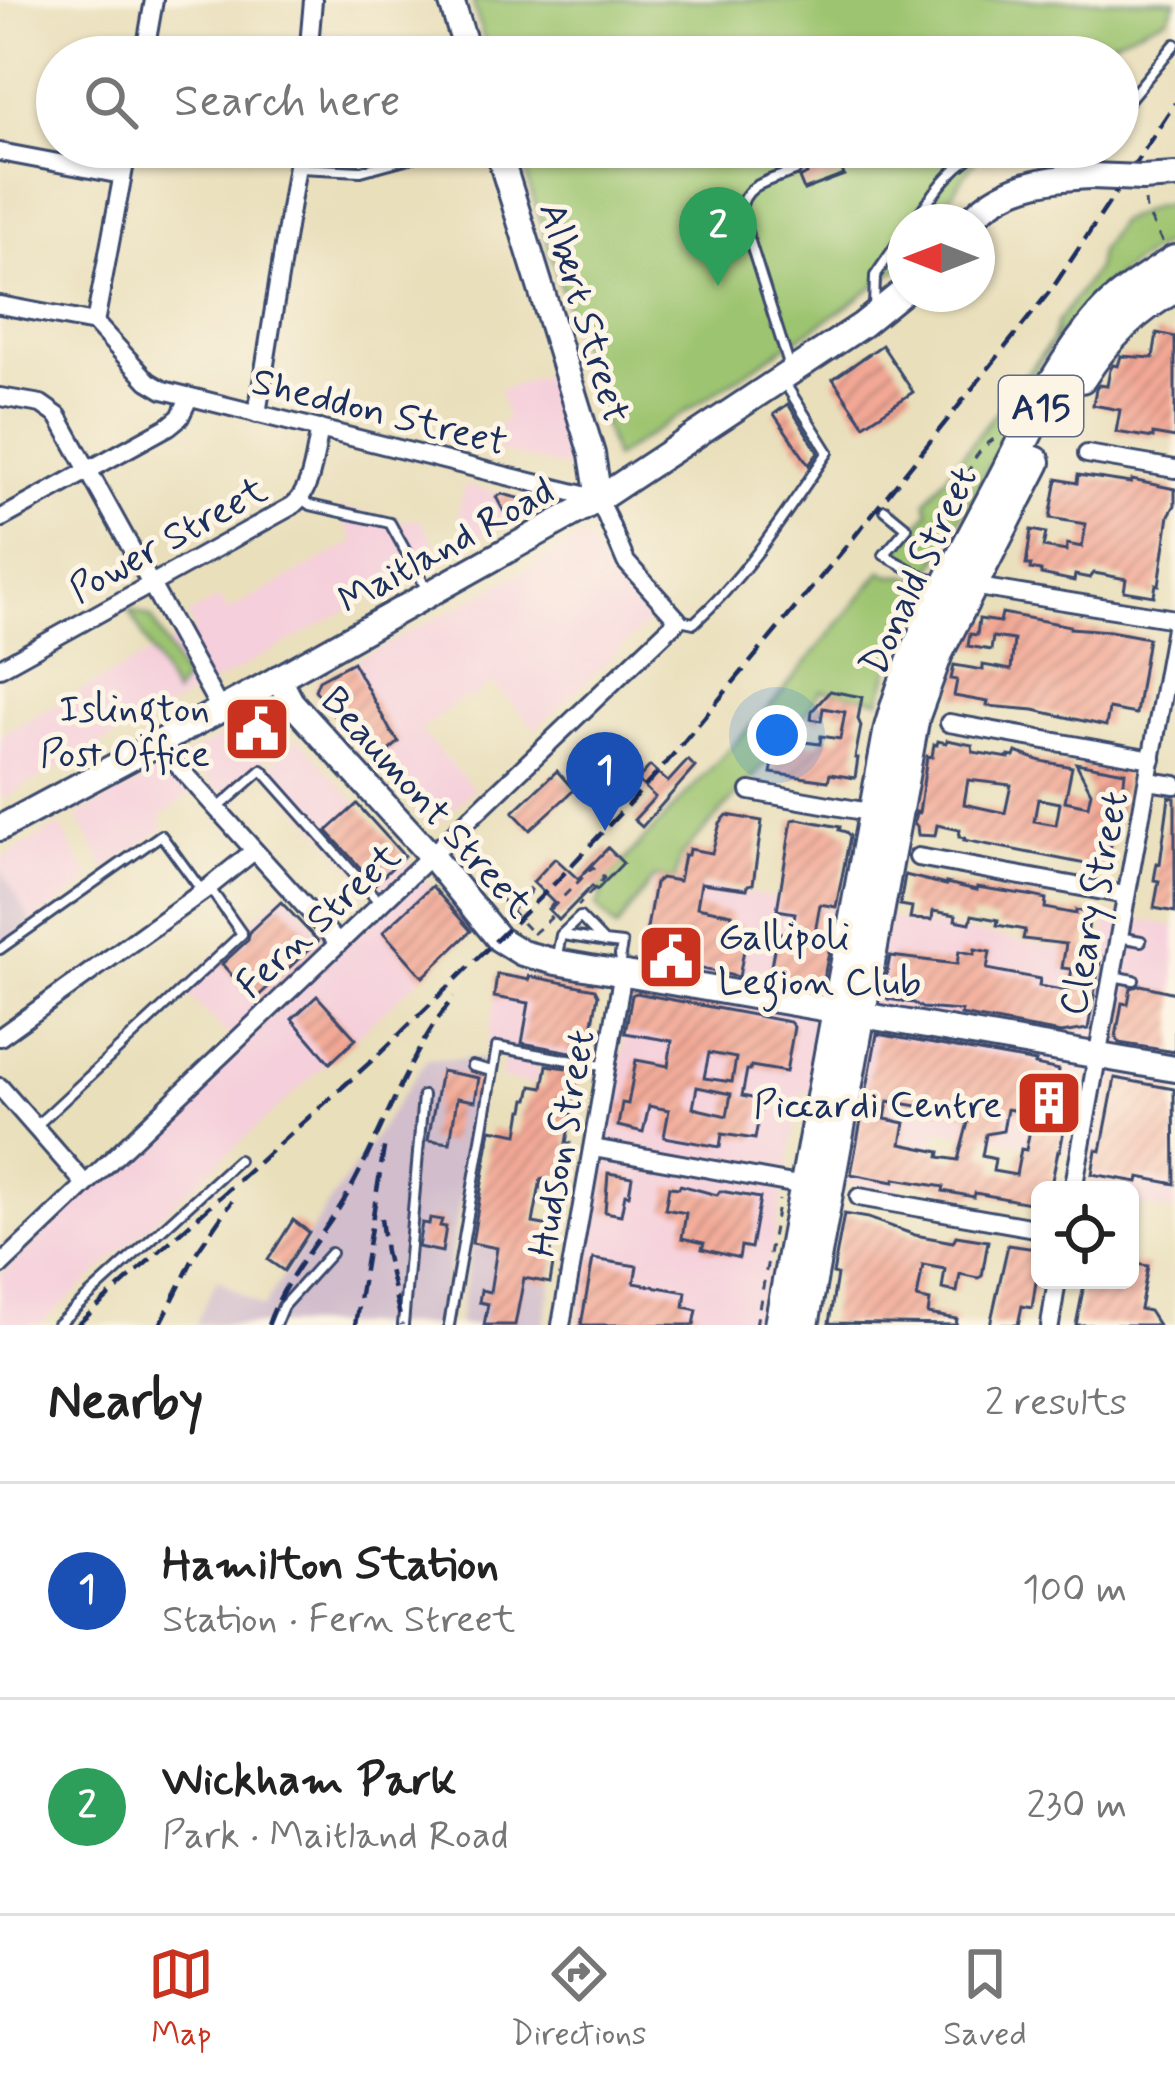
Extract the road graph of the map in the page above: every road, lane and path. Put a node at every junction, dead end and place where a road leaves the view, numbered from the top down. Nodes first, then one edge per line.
1 (154, 0) edge
2 (313, 0) edge
3 (451, 0) edge
4 (148, 36) edge
5 (310, 36) edge
6 (462, 36) edge
7 (1175, 44) edge
8 (1139, 88) edge
9 (0, 152) edge
10 (36, 159) edge
11 (85, 168) edge
12 (124, 168) edge
13 (298, 168) joint
14 (372, 168) edge
15 (503, 168) edge
16 (957, 168) edge
17 (795, 171) dead end
18 (122, 175) junction
19 (1175, 176) edge
20 (1144, 190) junction
21 (926, 204) edge
22 (989, 204) edge
23 (1170, 254) edge
24 (887, 258) edge
25 (1175, 286) edge
26 (0, 305) edge
27 (887, 306) edge
28 (874, 317) junction
29 (95, 323) junction
30 (786, 374) junction
31 (0, 397) edge
32 (189, 398) junction
33 (256, 414) junction
34 (320, 429) junction
35 (1087, 454) dead end
36 (88, 470) junction
37 (1175, 470) edge
38 (301, 499) junction
39 (603, 508) junction
40 (885, 510) dead end
41 (0, 518) edge
42 (152, 585) junction
43 (960, 585) junction
44 (430, 594) junction
45 (1175, 619) edge
46 (678, 620) junction
47 (1175, 628) edge
48 (0, 668) edge
49 (278, 678) junction
50 (1169, 701) edge
51 (220, 709) junction
52 (949, 722) dead end
53 (162, 739) junction
54 (1152, 759) junction
55 (1148, 781) junction
56 (1175, 785) edge
57 (750, 791) dead end
58 (217, 808) junction
59 (874, 813) junction
60 (0, 828) edge
61 (254, 851) junction
62 (432, 857) junction
63 (918, 857) dead end
64 (473, 876) dead end
65 (534, 888) junction
66 (206, 889) junction
67 (1125, 895) junction
68 (537, 896) dead end
69 (380, 904) junction
70 (512, 910) junction
71 (573, 911) dead end
72 (502, 915) dead end
73 (550, 918) junction
74 (561, 931) junction
75 (1117, 937) junction
76 (1141, 941) dead end
77 (604, 942) junction
78 (338, 943) junction
79 (0, 950) edge
80 (556, 962) junction
81 (623, 972) junction
82 (1110, 976) junction
83 (1134, 980) dead end
84 (849, 1012) junction
85 (0, 1037) edge
86 (1097, 1055) junction
87 (472, 1066) dead end
88 (607, 1067) junction
89 (1175, 1069) edge
90 (492, 1071) junction
91 (0, 1087) edge
92 (424, 1096) dead end
93 (35, 1126) junction
94 (593, 1148) junction
95 (238, 1160) dead end
96 (1075, 1181) edge
97 (85, 1184) junction
98 (792, 1190) junction
99 (860, 1197) dead end
100 (1031, 1227) edge
101 (331, 1253) dead end
102 (0, 1266) edge
103 (1056, 1289) edge
104 (57, 1325) edge
105 (275, 1325) edge
106 (403, 1325) edge
107 (449, 1325) edge
108 (561, 1325) edge
109 (756, 1325) edge
110 (779, 1325) edge
111 (803, 1325) edge
112 (1050, 1325) edge

1 - 4 street
2 - 5 street
3 - 6 main road
7 - 8 lane
9 - 10 street
11 - 18 street
12 - 18 street
13 - 14 lane
13 - 33 street
15 - 39 main road, Albert Street
16 - 21 lane
17 - 30 lane
18 - 29 street
19 - 20 main road
20 - 22 main road, bridge
20 - 23 path
23 - 43 highway, Donald Street / A15
24 - 28 lane
25 - 43 highway, Donald Street / A15
26 - 29 street
27 - 28 main road, Maitland Road
28 - 30 main road, Maitland Road
29 - 32 street, Sheddon Street
30 - 39 main road, Maitland Road
30 - 46 lane
31 - 36 street
32 - 33 street, Sheddon Street
32 - 36 street
33 - 34 street, Sheddon Street
34 - 38 street, Power Street
34 - 39 street, Sheddon Street
35 - 37 street
36 - 41 street
36 - 42 street
38 - 42 street, Power Street
38 - 44 lane
39 - 44 main road, Maitland Road
39 - 46 street
40 - 43 lane
42 - 48 street, Power Street
42 - 51 street
43 - 45 street
43 - 59 highway, Donald Street / A15
43 - 84 highway, Donald Street / A15
44 - 49 main road, Maitland Road
46 - 62 street, Fern Street
47 - 50 street, Cleary Street
49 - 51 main road, Maitland Road
49 - 62 main road, Beaumont Street
50 - 54 street, Cleary Street
51 - 53 main road, Maitland Road
52 - 54 street
53 - 58 street
53 - 60 main road, Maitland Road
54 - 55 street, Cleary Street
55 - 56 street
55 - 67 street, Cleary Street
57 - 59 street
58 - 61 street
58 - 69 lane
59 - 84 highway, Donald Street / A15
61 - 66 street
61 - 78 street
62 - 69 street, Fern Street
62 - 80 main road, Beaumont Street
63 - 67 street
64 - 70 path, bridge
65 - 68 path
65 - 70 path
65 - 72 path
66 - 79 lane
66 - 85 street
66 - 93 lane
67 - 75 street, Cleary Street
69 - 78 street, Fern Street
70 - 73 path, bridge
71 - 73 path
73 - 74 path
74 - 77 lane
74 - 77 lane
74 - 80 lane
75 - 76 lane
75 - 82 street, Cleary Street
77 - 81 lane
78 - 97 street, Fern Street
80 - 81 main road, Beaumont Street
81 - 84 main road, Beaumont Street
81 - 88 street, Hudson Street
82 - 83 lane
82 - 86 street, Cleary Street
84 - 86 main road, Beaumont Street
84 - 98 highway, Donald Street / A15
84 - 111 highway, Donald Street / A15
86 - 89 main road, Beaumont Street
86 - 96 street, Cleary Street
87 - 90 lane
88 - 90 lane
88 - 94 street, Hudson Street
90 - 107 lane
91 - 93 street
92 - 106 lane
93 - 97 street
94 - 98 street
94 - 108 street, Hudson Street
95 - 104 lane
97 - 102 street, Fern Street
98 - 109 path
98 - 110 highway, Donald Street / A15
99 - 100 street
101 - 105 lane
103 - 112 street

